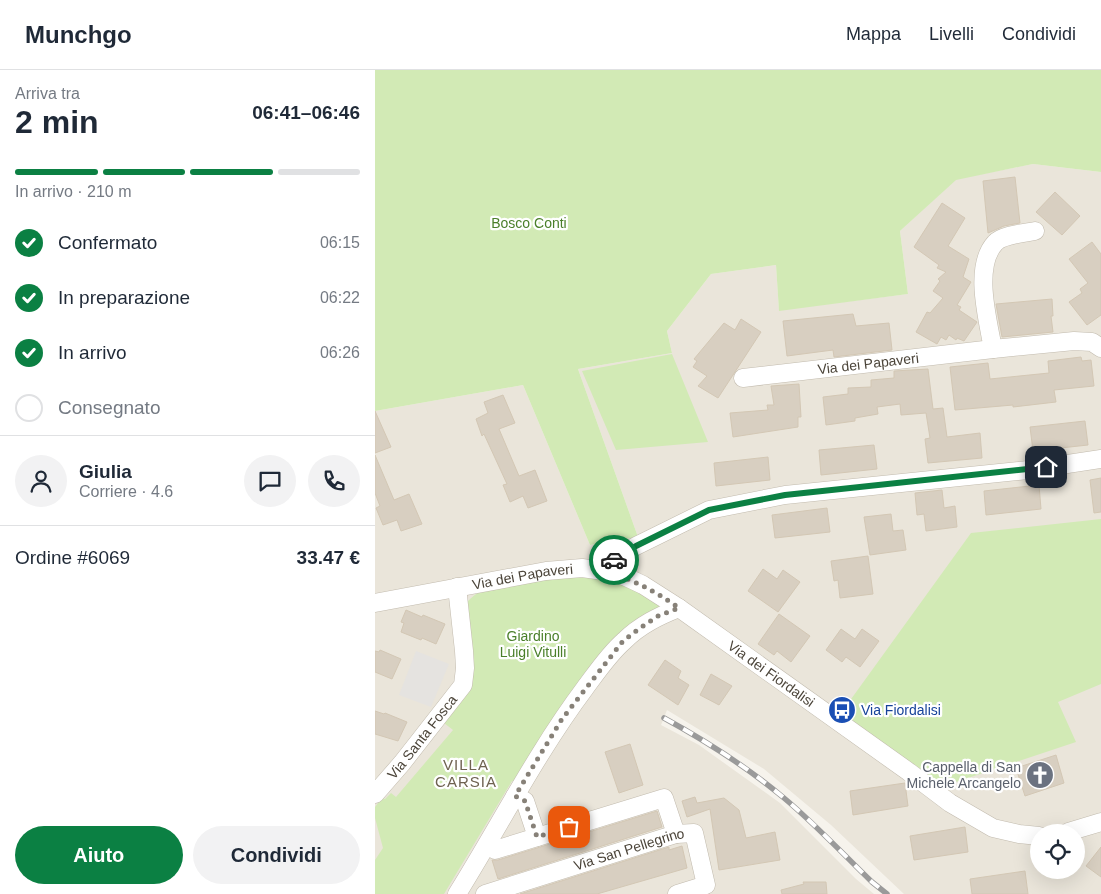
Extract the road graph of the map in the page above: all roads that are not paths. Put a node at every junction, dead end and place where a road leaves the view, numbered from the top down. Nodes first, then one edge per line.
1 (1035, 231) dead end
2 (1101, 348) edge
3 (993, 349) junction
4 (743, 378) dead end
5 (1101, 459) edge
6 (604, 571) junction
7 (457, 587) junction
8 (375, 603) edge
9 (679, 608) junction
10 (375, 794) edge
11 (515, 796) junction
12 (1101, 822) edge
13 (1085, 827) edge
14 (676, 834) junction
15 (1030, 835) edge
16 (537, 837) junction
17 (488, 845) junction
18 (457, 894) edge
19 (485, 894) edge
20 (677, 894) edge

1 - 3 street
2 - 3 street, Via dei Papaveri
3 - 4 street, Via dei Papaveri
5 - 6 street
6 - 7 street, Via dei Papaveri
6 - 9 street, Via dei Fiordalisi
7 - 8 street, Via dei Papaveri
7 - 10 street, Via Santa Fosca
9 - 11 street
9 - 15 street, Via dei Fiordalisi
11 - 16 street
11 - 17 street
12 - 13 street
14 - 16 street
14 - 19 street, Via San Pellegrino
14 - 20 street, Via San Pellegrino
16 - 17 street
17 - 18 street

